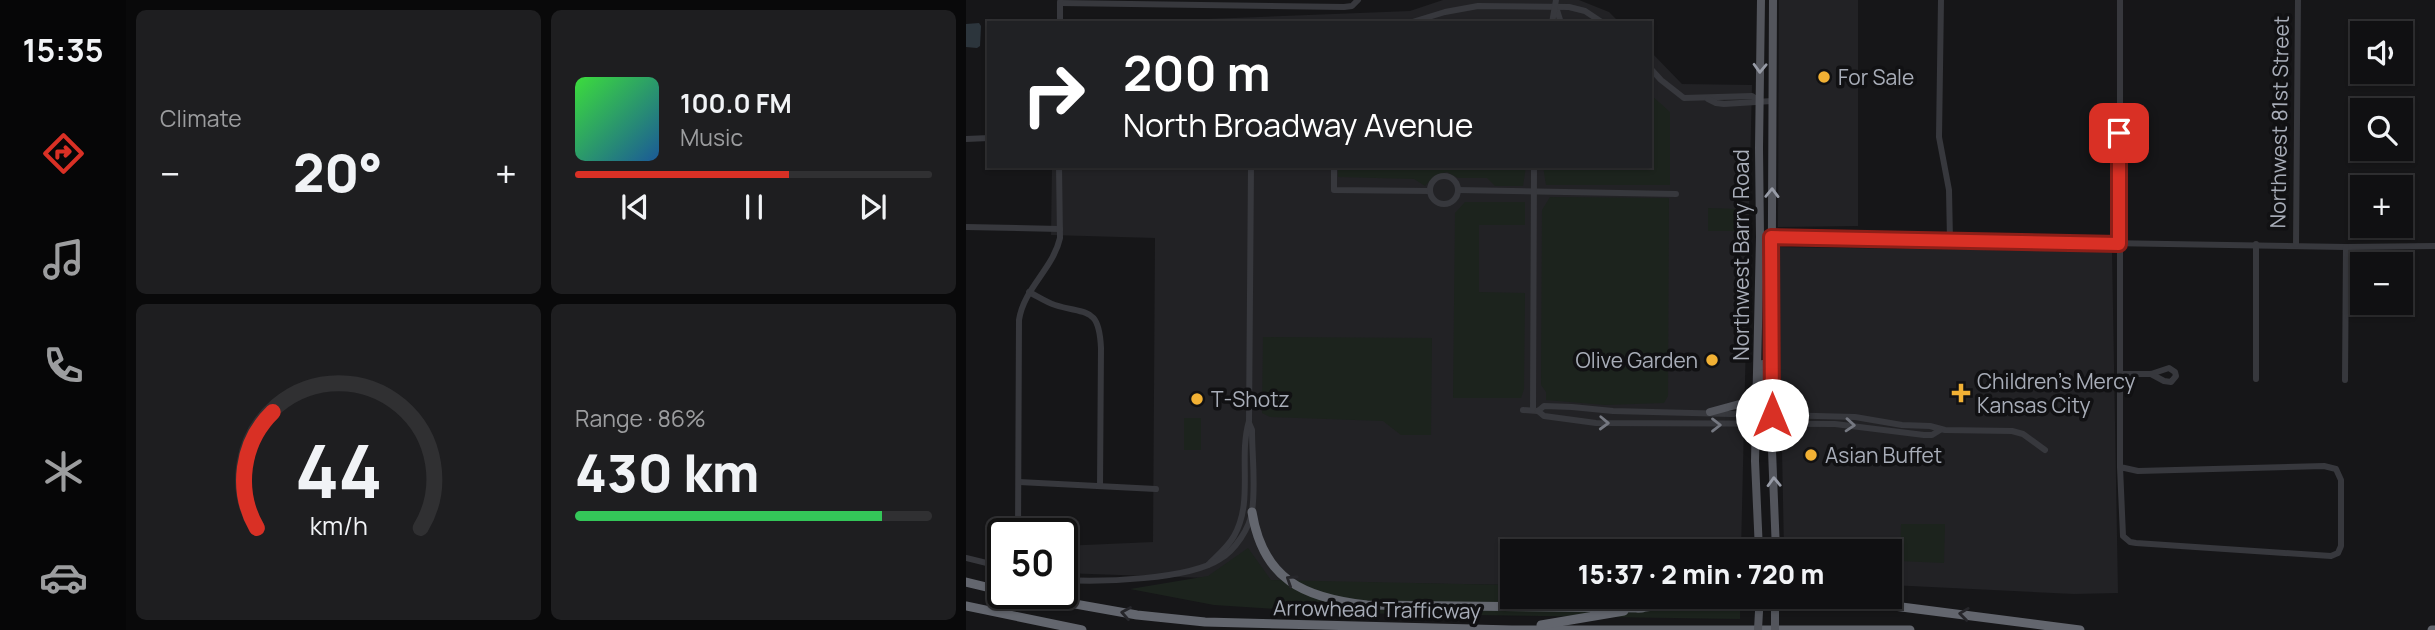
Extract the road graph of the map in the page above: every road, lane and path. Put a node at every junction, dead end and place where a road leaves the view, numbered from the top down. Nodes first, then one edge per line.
1 (1761, 0) edge
2 (1773, 0) edge
3 (1941, 0) edge
4 (2120, 0) edge
5 (2298, 0) edge
6 (1357, 1) edge
7 (1060, 2) edge
8 (1556, 3) edge
9 (1060, 21) edge
10 (1416, 21) edge
11 (1552, 21) edge
12 (1560, 21) edge
13 (1601, 21) edge
14 (1652, 70) edge
15 (1759, 101) junction
16 (1772, 101) junction
17 (987, 138) edge
18 (966, 139) edge
19 (1059, 168) edge
20 (1251, 168) edge
21 (1334, 168) edge
22 (1534, 168) edge
23 (1458, 190) junction
24 (1430, 191) junction
25 (1533, 191) junction
26 (1676, 194) dead end
27 (966, 227) edge
28 (1060, 229) junction
29 (1760, 237) junction
30 (1771, 237) junction
31 (1950, 241) junction
32 (2119, 244) junction
33 (2256, 244) junction
34 (2296, 245) junction
35 (2435, 246) edge
36 (2346, 247) junction
37 (1029, 292) junction
38 (1758, 351) junction
39 (2121, 374) junction
40 (2151, 374) dead end
41 (2256, 379) dead end
42 (2345, 380) dead end
43 (1758, 384) junction
44 (1523, 410) dead end
45 (1536, 410) junction
46 (1710, 412) junction
47 (1765, 419) junction
48 (2045, 450) dead end
49 (2120, 467) junction
50 (1020, 482) junction
51 (1100, 486) junction
52 (1156, 489) dead end
53 (1247, 511) junction
54 (1019, 518) edge
55 (1758, 539) edge
56 (1775, 539) edge
57 (966, 558) edge
58 (987, 563) edge
59 (1078, 580) edge
60 (966, 582) edge
61 (987, 587) edge
62 (1078, 605) edge
63 (966, 606) edge
64 (1500, 606) edge
65 (1902, 606) edge
66 (1636, 609) edge
67 (1759, 609) edge
68 (1775, 609) edge
69 (1512, 629) edge
70 (1082, 630) edge
71 (1758, 630) edge
72 (1775, 630) edge
73 (1910, 630) edge
74 (2080, 630) edge

1 -> 15 main road, Northwest Barry Road
2 - 16 main road, Northwest Barry Road
3 - 31 street
4 - 32 street
5 - 34 street, Northwest 81st Street
6 - 7 street
7 - 9 street
8 - 10 street
8 - 11 street
8 - 12 street
8 - 13 street
14 - 15 street
15 - 16 street
15 - 29 main road, Northwest Barry Road
30 -> 16 main road, Northwest Barry Road
17 - 18 street
19 - 28 street
20 - 53 street
21 - 24 street
22 - 25 street
23 - 24 street
23 - 24 street
23 - 25 street
25 - 26 street
25 - 45 street
27 - 28 street
28 - 37 street
29 - 30 street
29 - 38 main road, Northwest Barry Road
30 - 31 street
30 - 47 main road, Northwest Barry Road
31 - 32 street
32 - 33 street
32 - 39 street
33 - 34 street
33 - 41 street, Northwest 81st Street
34 - 36 street
35 - 36 street
36 - 42 street
37 - 50 street
37 - 51 street
38 - 43 main road, Northwest Barry Road
38 - 47 main road
39 - 40 street
39 - 49 street
43 - 46 main road
43 - 47 main road, Northwest Barry Road
44 - 45 street
45 - 46 street
45 -> 47 street
46 - 47 street
47 - 48 street
47 - 55 main road, Northwest Barry Road
56 -> 47 main road, Northwest Barry Road
49 - 49 street
50 - 51 street
50 - 54 street
51 - 52 street
53 - 59 street
64 -> 53 highway
57 - 58 street
60 - 61 highway
69 -> 62 highway, Arrowhead Trafficway
63 - 70 highway
74 -> 65 highway
66 - 69 highway
67 - 71 main road, bridge
68 - 72 main road, bridge
69 - 73 highway, Arrowhead Trafficway

